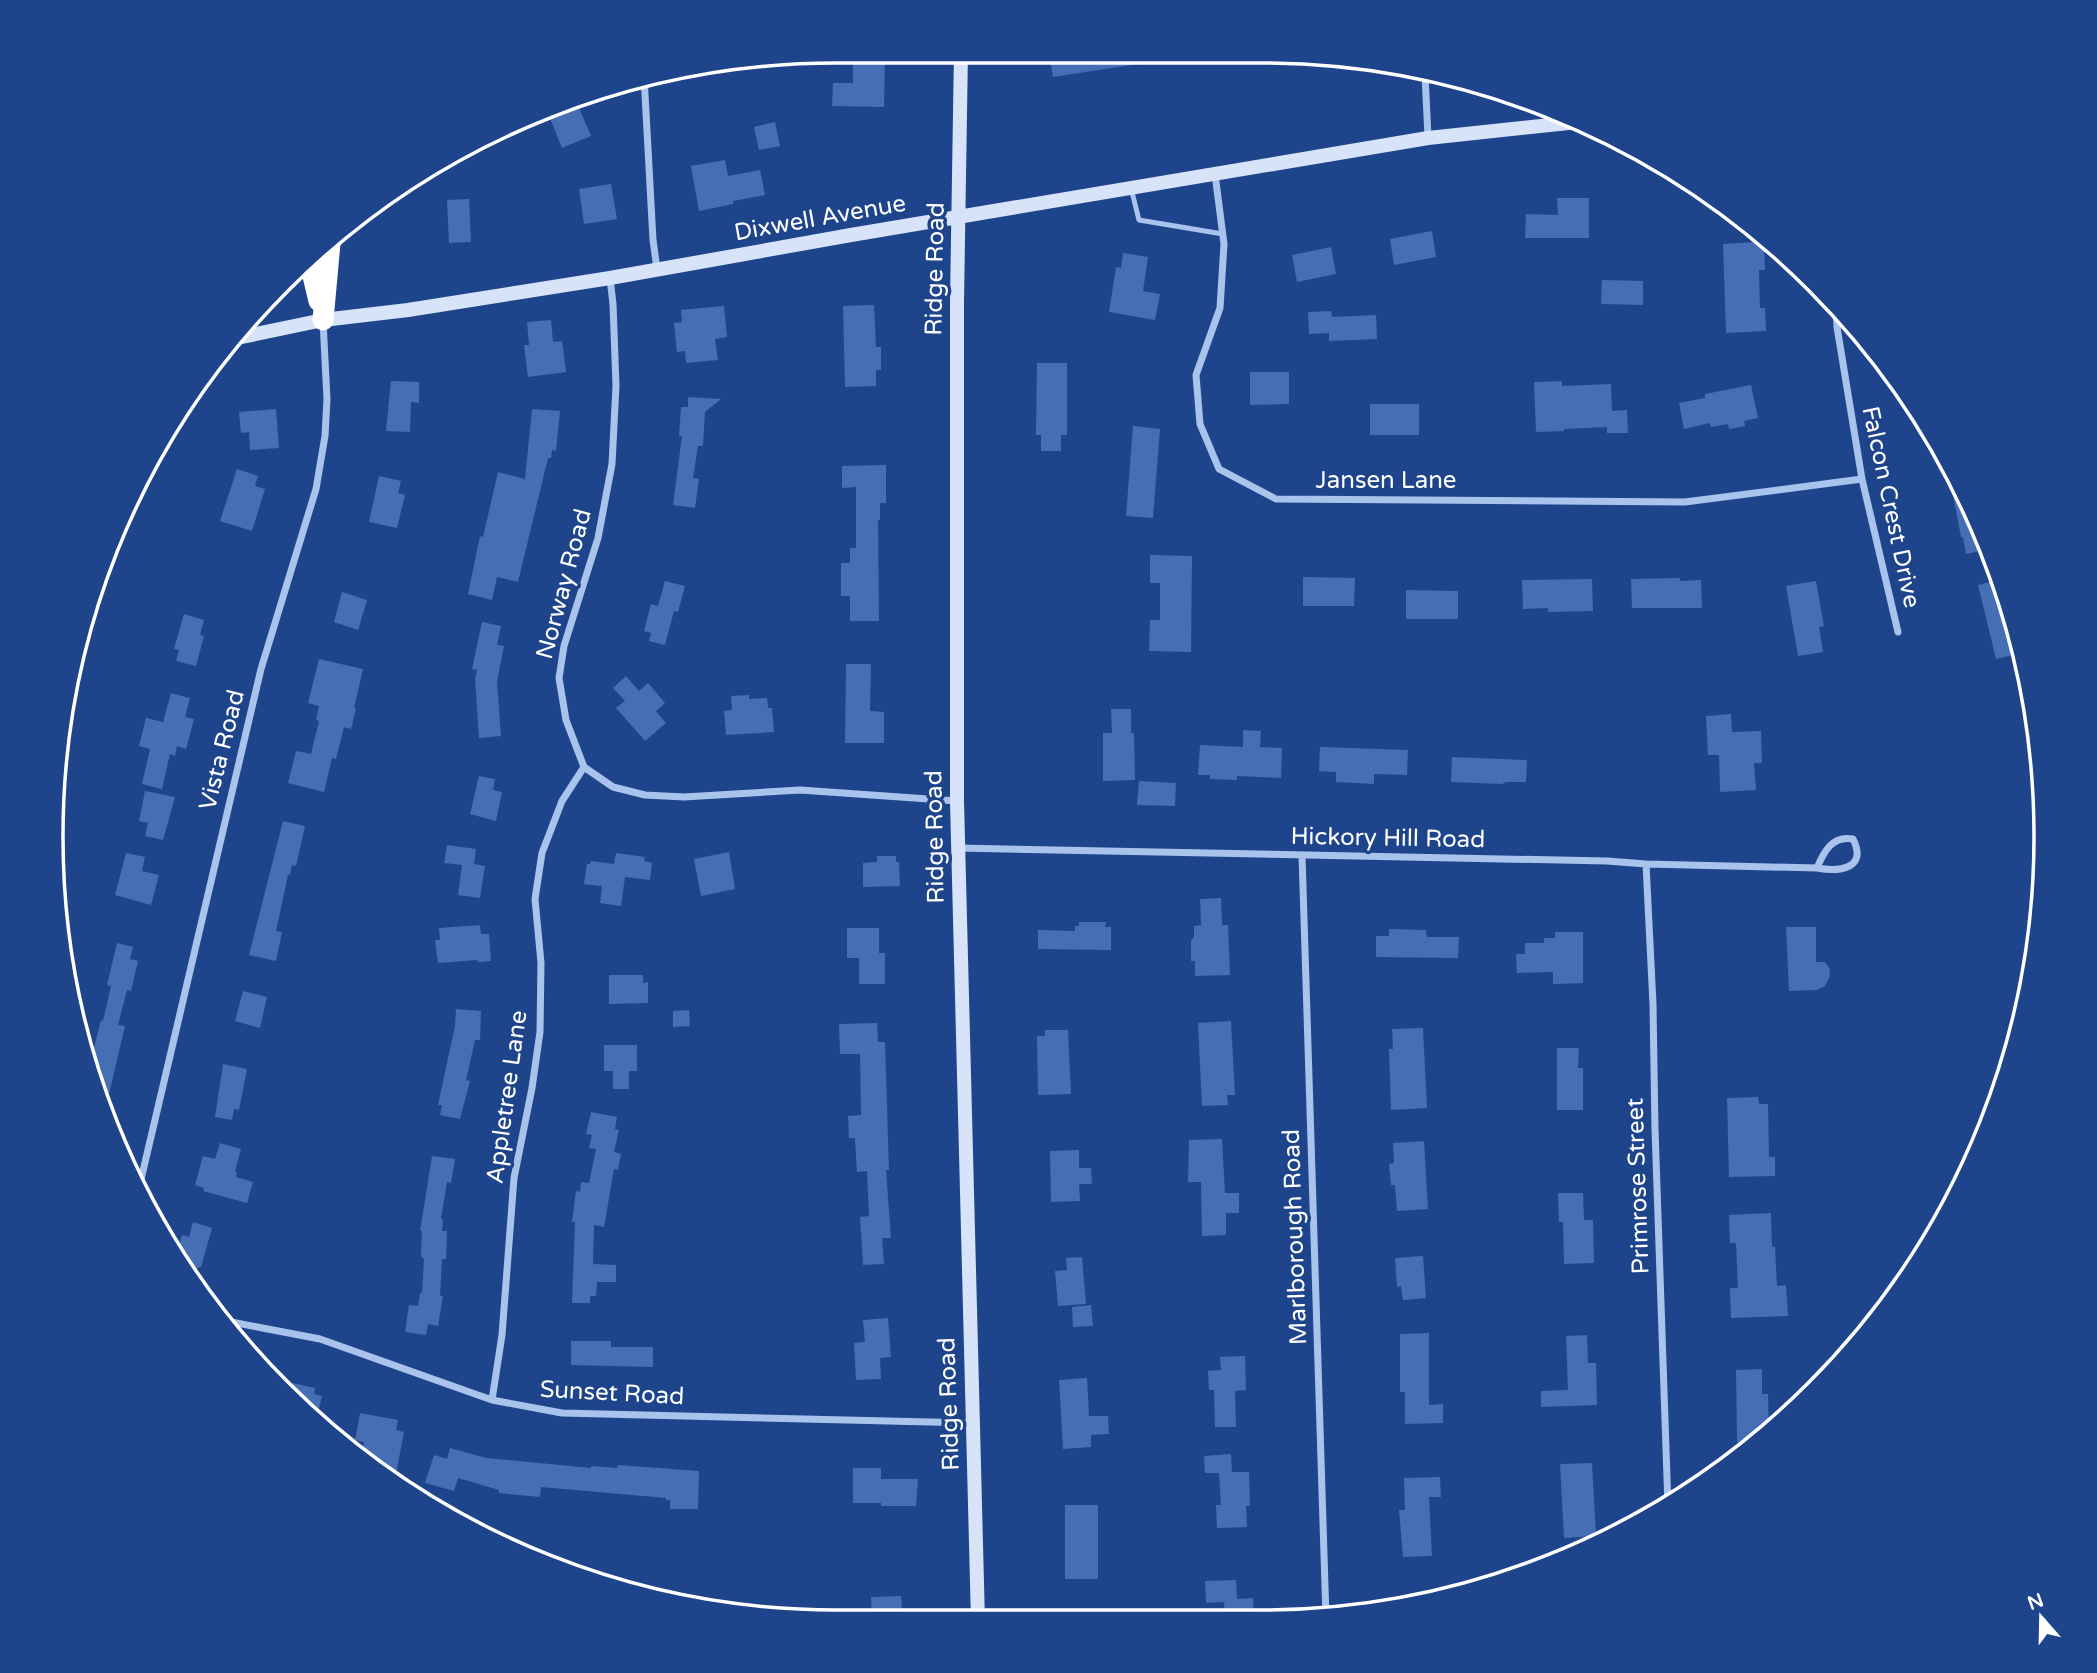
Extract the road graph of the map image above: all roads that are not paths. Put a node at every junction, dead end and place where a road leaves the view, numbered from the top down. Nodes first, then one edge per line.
1 (961, 63) edge
2 (1424, 81) edge
3 (645, 87) edge
4 (1561, 124) edge
5 (1427, 138) junction
6 (1215, 174) junction
7 (1131, 188) junction
8 (959, 217) junction
9 (1223, 234) junction
10 (329, 252) edge
11 (311, 269) edge
12 (657, 269) junction
13 (610, 278) junction
14 (323, 320) junction
15 (1836, 320) edge
16 (247, 336) edge
17 (1862, 479) junction
18 (1898, 632) dead end
19 (584, 767) junction
20 (957, 801) junction
21 (958, 848) junction
22 (1302, 855) junction
23 (1646, 864) junction
24 (1817, 868) junction
25 (142, 1176) edge
26 (236, 1323) edge
27 (492, 1400) junction
28 (972, 1423) junction
29 (1668, 1494) edge
30 (1326, 1607) edge
31 (978, 1610) edge

1 - 8 main road, Ridge Road
2 - 5 street
3 - 12 street
4 - 5 main road, Dixwell Avenue
5 - 6 main road, Dixwell Avenue
6 - 7 main road, Dixwell Avenue
6 - 9 street, Jansen Lane
7 - 8 main road, Dixwell Avenue
7 - 9 lane
8 - 12 main road, Dixwell Avenue
8 - 20 main road, Ridge Road
9 - 17 street, Jansen Lane
10 - 14 highway
11 - 14 highway
12 - 13 main road, Dixwell Avenue
13 - 14 main road, Dixwell Avenue
13 - 19 street, Norway Road
14 - 16 main road, Dixwell Avenue
14 - 25 street, Vista Road
15 - 17 street, Falcon Crest Drive
17 - 18 street, Falcon Crest Drive
19 - 20 street
19 - 27 street, Appletree Lane
20 - 21 main road, Ridge Road
21 - 22 street, Hickory Hill Road
21 - 28 main road, Ridge Road
22 - 23 street, Hickory Hill Road
22 - 30 street, Marlborough Road
23 - 24 street, Hickory Hill Road
23 - 29 street, Primrose Street
24 - 24 street, Hickory Hill Road
26 - 27 street, Sunset Road
27 - 28 street, Sunset Road
28 - 31 main road, Ridge Road

